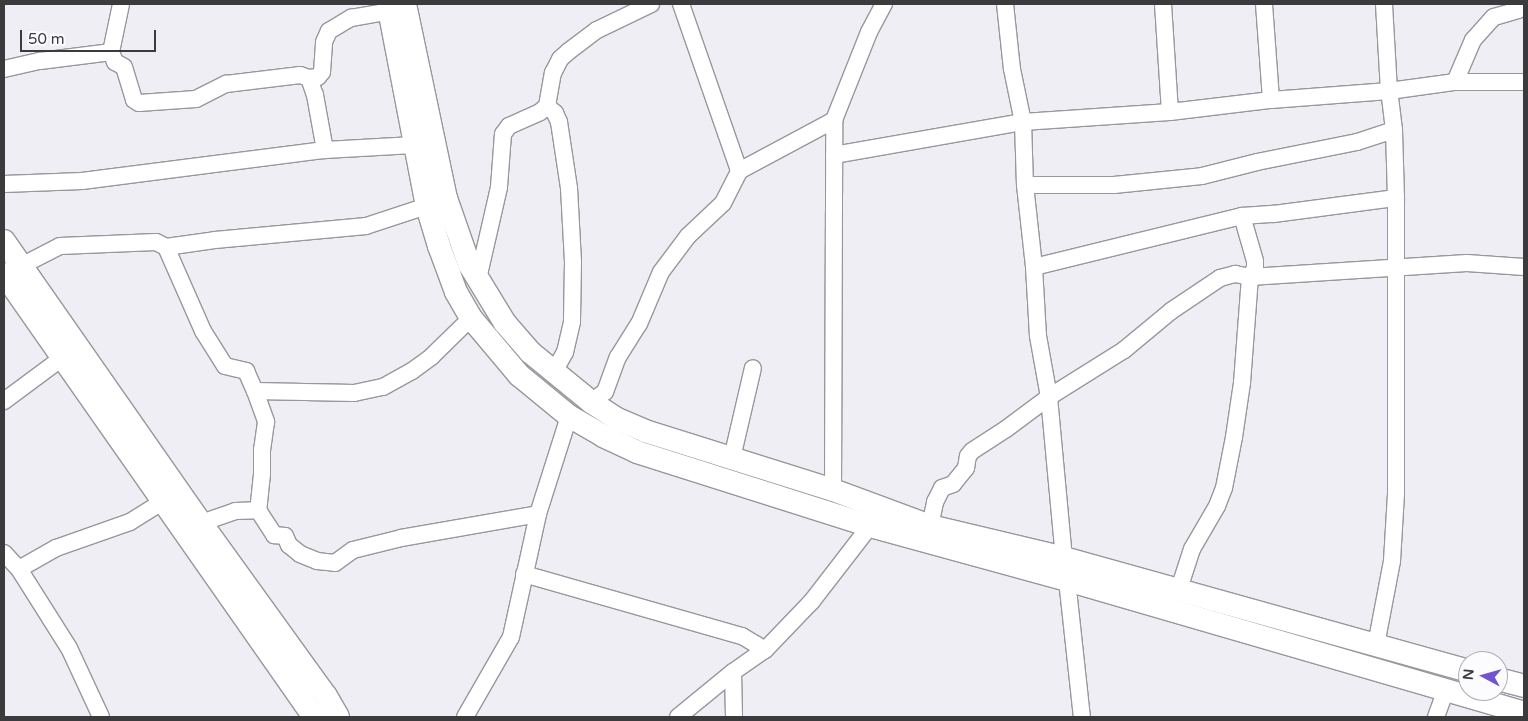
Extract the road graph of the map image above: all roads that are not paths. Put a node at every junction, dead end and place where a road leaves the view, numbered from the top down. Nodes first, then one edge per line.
1 (121, 4) edge
2 (651, 4) edge
3 (681, 4) edge
4 (884, 4) edge
5 (1005, 4) edge
6 (1163, 4) edge
7 (1264, 4) edge
8 (1384, 4) edge
9 (1524, 4) edge
10 (394, 6) edge
11 (112, 52) junction
12 (4, 68) edge
13 (309, 78) junction
14 (1455, 82) junction
15 (1524, 82) edge
16 (1389, 91) junction
17 (1270, 100) junction
18 (547, 106) junction
19 (1170, 112) junction
20 (834, 120) junction
21 (1023, 122) junction
22 (1394, 130) junction
23 (414, 145) junction
24 (324, 150) junction
25 (834, 155) junction
26 (739, 171) junction
27 (4, 184) edge
28 (1025, 185) junction
29 (1396, 198) junction
30 (427, 206) junction
31 (1242, 216) junction
32 (4, 241) edge
33 (166, 247) junction
34 (1034, 267) junction
35 (1524, 268) edge
36 (1396, 269) junction
37 (12, 270) edge
38 (1250, 276) junction
39 (478, 279) junction
40 (471, 318) junction
41 (62, 358) junction
42 (754, 368) dead end
43 (554, 372) junction
44 (256, 391) junction
45 (1049, 397) junction
46 (4, 401) edge
47 (591, 402) junction
48 (569, 416) junction
49 (732, 458) junction
50 (833, 490) junction
51 (163, 501) junction
52 (258, 510) junction
53 (538, 514) junction
54 (201, 522) junction
55 (870, 526) junction
56 (930, 526) junction
57 (4, 553) edge
58 (19, 569) junction
59 (1066, 569) junction
60 (524, 574) junction
61 (1178, 592) junction
62 (1376, 646) junction
63 (765, 650) junction
64 (1458, 668) edge
65 (733, 672) junction
66 (1508, 682) edge
67 (1524, 686) edge
68 (1446, 692) junction
69 (1524, 713) edge
70 (101, 717) edge
71 (314, 717) edge
72 (338, 717) edge
73 (465, 717) edge
74 (678, 717) edge
75 (734, 717) edge
76 (1082, 717) edge
77 (1436, 717) edge

1 - 11 street
2 - 18 street
3 - 26 street
4 - 20 street
5 - 21 street
6 - 19 street
7 - 17 street
8 - 16 street
9 - 14 street
10 - 13 street
10 - 23 main road
10 - 39 main road
11 - 12 street
11 - 13 street
13 - 24 street
14 - 15 street
14 - 16 street
16 - 17 street
16 - 22 street
17 - 19 street
18 - 39 street
18 - 43 street
19 - 21 street
20 - 25 street
20 - 26 street
21 - 25 street
21 - 28 street
22 - 28 street
22 - 29 street
23 - 24 street
23 - 30 main road
24 - 27 street
25 - 50 street
26 - 47 street
28 - 34 street
29 - 31 street
29 - 36 street
30 - 33 street
30 - 40 main road
31 - 34 street
31 - 38 street
32 - 37 main road
33 - 37 street
33 - 44 street
34 - 45 street
35 - 36 street
36 - 38 street
36 - 62 street
37 - 41 main road
37 - 54 main road
38 - 45 street
38 - 61 street
39 - 43 main road
40 - 44 street
40 - 48 main road
41 - 46 street
41 - 51 main road
42 - 49 street
43 - 47 main road
44 - 52 street
45 - 56 street
45 - 59 street
47 - 49 main road
48 - 53 street
48 - 55 main road
49 - 50 main road
50 - 56 main road
51 - 58 street
51 - 71 main road
52 - 53 street
52 - 54 street
53 - 60 street
54 - 72 main road
55 - 59 main road
55 - 63 street
56 - 59 main road
57 - 58 street
58 - 70 street
59 - 61 main road
59 - 68 main road
59 - 76 street
60 - 63 street
60 - 73 street
61 - 62 main road
62 - 64 main road
63 - 65 street
65 - 74 street
65 - 75 street
66 - 67 main road
68 - 69 main road
68 - 77 street

